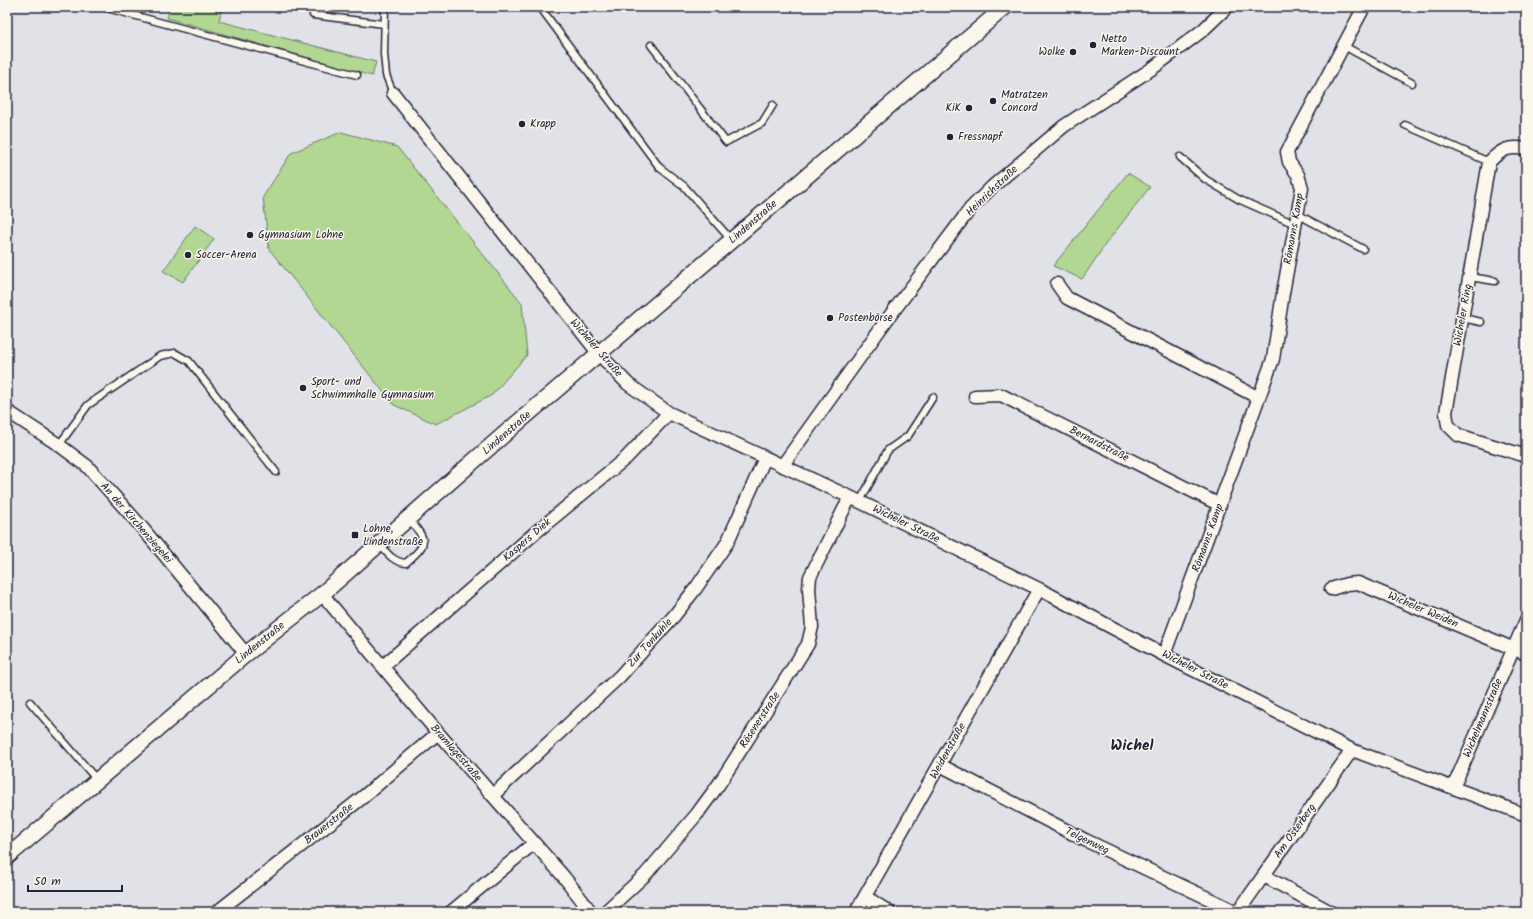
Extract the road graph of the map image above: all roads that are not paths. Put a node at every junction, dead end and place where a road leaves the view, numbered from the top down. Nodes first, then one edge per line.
1 (103, 7) edge
2 (384, 7) edge
3 (540, 7) edge
4 (1005, 7) edge
5 (1227, 7) edge
6 (1364, 7) edge
7 (313, 15) dead end
8 (384, 24) junction
9 (651, 45) dead end
10 (1344, 46) junction
11 (356, 75) dead end
12 (1412, 83) dead end
13 (393, 93) joint
14 (773, 105) dead end
15 (1405, 126) dead end
16 (1526, 149) edge
17 (1180, 157) dead end
18 (1489, 162) junction
19 (1296, 219) junction
20 (732, 240) junction
21 (1363, 249) dead end
22 (1470, 277) junction
23 (1495, 281) dead end
24 (1057, 284) dead end
25 (1463, 318) junction
26 (1481, 322) dead end
27 (599, 354) junction
28 (975, 396) dead end
29 (933, 397) dead end
30 (1259, 398) junction
31 (7, 411) edge
32 (669, 413) junction
33 (59, 445) junction
34 (1526, 456) edge
35 (765, 458) junction
36 (782, 466) junction
37 (276, 472) dead end
38 (855, 499) junction
39 (1220, 505) junction
40 (409, 519) junction
41 (378, 544) junction
42 (1039, 589) junction
43 (1331, 589) dead end
44 (322, 594) junction
45 (1526, 620) edge
46 (1513, 649) junction
47 (246, 654) junction
48 (1526, 654) edge
49 (1164, 655) junction
50 (383, 666) junction
51 (30, 702) dead end
52 (438, 733) junction
53 (1352, 750) junction
54 (940, 765) junction
55 (98, 781) junction
56 (1452, 788) junction
57 (493, 795) junction
58 (1526, 815) edge
59 (534, 843) junction
60 (7, 857) edge
61 (1264, 876) junction
62 (866, 896) junction
63 (217, 912) edge
64 (451, 912) edge
65 (591, 912) edge
66 (605, 912) edge
67 (856, 912) edge
68 (889, 912) edge
69 (1238, 912) edge
70 (1331, 912) edge

1 - 11 lane
2 - 8 lane
3 - 20 lane
4 - 20 street, Lindenstraße
5 - 36 street, Heinrichstraße
6 - 10 street, Römanns Kamp
7 - 8 lane
8 - 13 lane
9 - 14 lane
10 - 12 lane
10 - 19 street, Römanns Kamp
13 - 27 street, Wicheler Straße
15 - 18 lane
16 - 18 street
17 - 19 lane
18 - 22 street, Wicheler Ring
19 - 21 lane
19 - 30 street, Römanns Kamp
20 - 27 street, Lindenstraße
22 - 23 lane
22 - 25 street, Wicheler Ring
24 - 30 street
25 - 26 lane
25 - 34 street, Wicheler Ring
27 - 32 street, Wicheler Straße
27 - 40 street, Lindenstraße
28 - 39 street, Bernardstraße
29 - 38 lane
30 - 39 street, Römanns Kamp
31 - 33 street, An der Kirchenziegelei
32 - 35 street, Wicheler Straße
32 - 50 street, Kaspers Diek
33 - 37 lane
33 - 47 street, An der Kirchenziegelei
35 - 36 street, Wicheler Straße
35 - 57 street, Zur Tonkuhle
36 - 38 street, Wicheler Straße
38 - 42 street, Wicheler Straße
38 - 66 street, Rösenerstraße
39 - 49 street, Römanns Kamp
40 - 41 street, Lindenstraße
40 - 41 lane
41 - 44 street, Lindenstraße
42 - 49 street, Wicheler Straße
42 - 54 street, Weidenstraße
43 - 46 street, Wicheler Weiden
44 - 47 street, Lindenstraße
44 - 50 street, Bramlagestraße
45 - 46 street, Wichelmannstraße
46 - 48 street
46 - 56 street, Wichelmannstraße
47 - 55 street, Lindenstraße
49 - 53 street, Wicheler Straße
50 - 52 street, Bramlagestraße
51 - 55 lane
52 - 57 street, Bramlagestraße
52 - 63 street, Brauerstraße
53 - 56 street, Wicheler Straße
53 - 61 street, Am Osterberg
54 - 62 street, Weidenstraße
54 - 69 street, Telgenweg
55 - 60 street, Lindenstraße
56 - 58 street, Wicheler Straße
57 - 59 street, Bramlagestraße
59 - 64 street
59 - 65 street, Bramlagestraße
61 - 69 street, Am Osterberg
61 - 70 street
62 - 67 street, Weidenstraße
62 - 68 street

